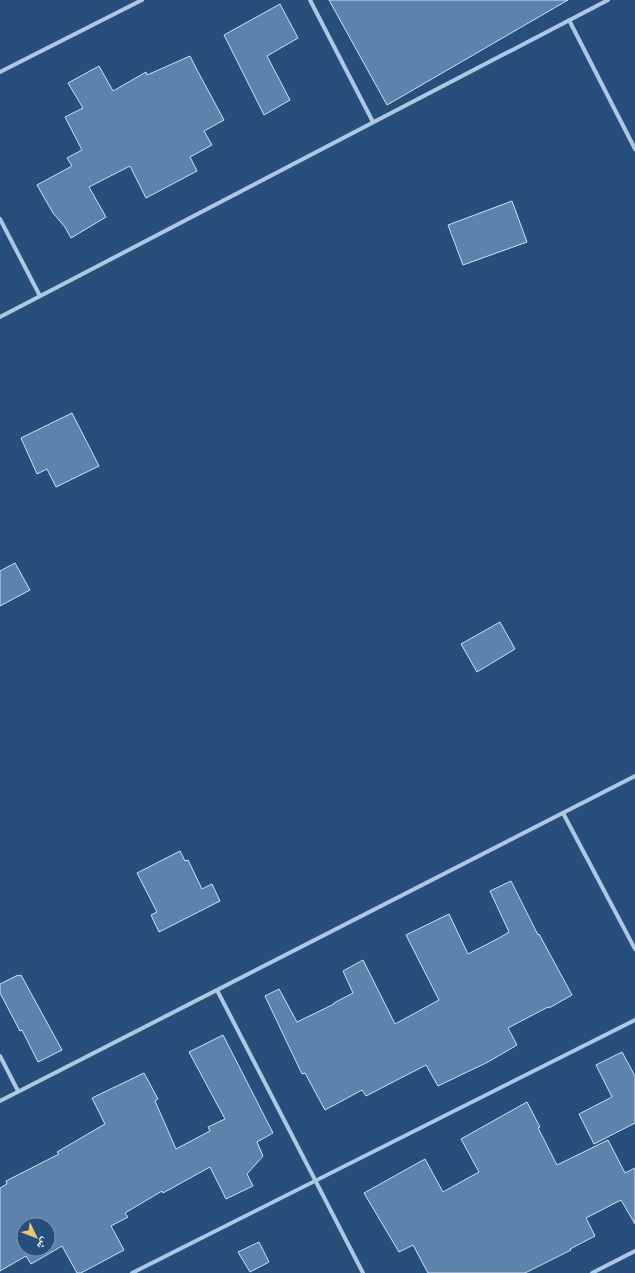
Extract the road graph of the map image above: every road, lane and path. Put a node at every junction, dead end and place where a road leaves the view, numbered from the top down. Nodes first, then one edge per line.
1 (142, 0) edge
2 (310, 0) edge
3 (608, 0) edge
4 (569, 20) junction
5 (0, 72) edge
6 (373, 122) junction
7 (635, 149) edge
8 (0, 219) edge
9 (40, 296) junction
10 (0, 317) edge
11 (635, 776) edge
12 (563, 813) junction
13 (635, 949) edge
14 (217, 990) junction
15 (635, 1020) edge
16 (0, 1056) edge
17 (18, 1091) junction
18 (0, 1101) edge
19 (315, 1181) junction
20 (635, 1251) edge
21 (132, 1273) edge
22 (363, 1273) edge
23 (592, 1273) edge

1 - 5 street
2 - 6 street
3 - 4 street
4 - 6 street
4 - 7 street
6 - 9 street
8 - 9 street
9 - 10 street
11 - 12 street
12 - 13 street
12 - 14 street
14 - 17 street
14 - 19 street
15 - 19 street
16 - 17 street
17 - 18 street
19 - 21 street
19 - 22 street
20 - 23 street

